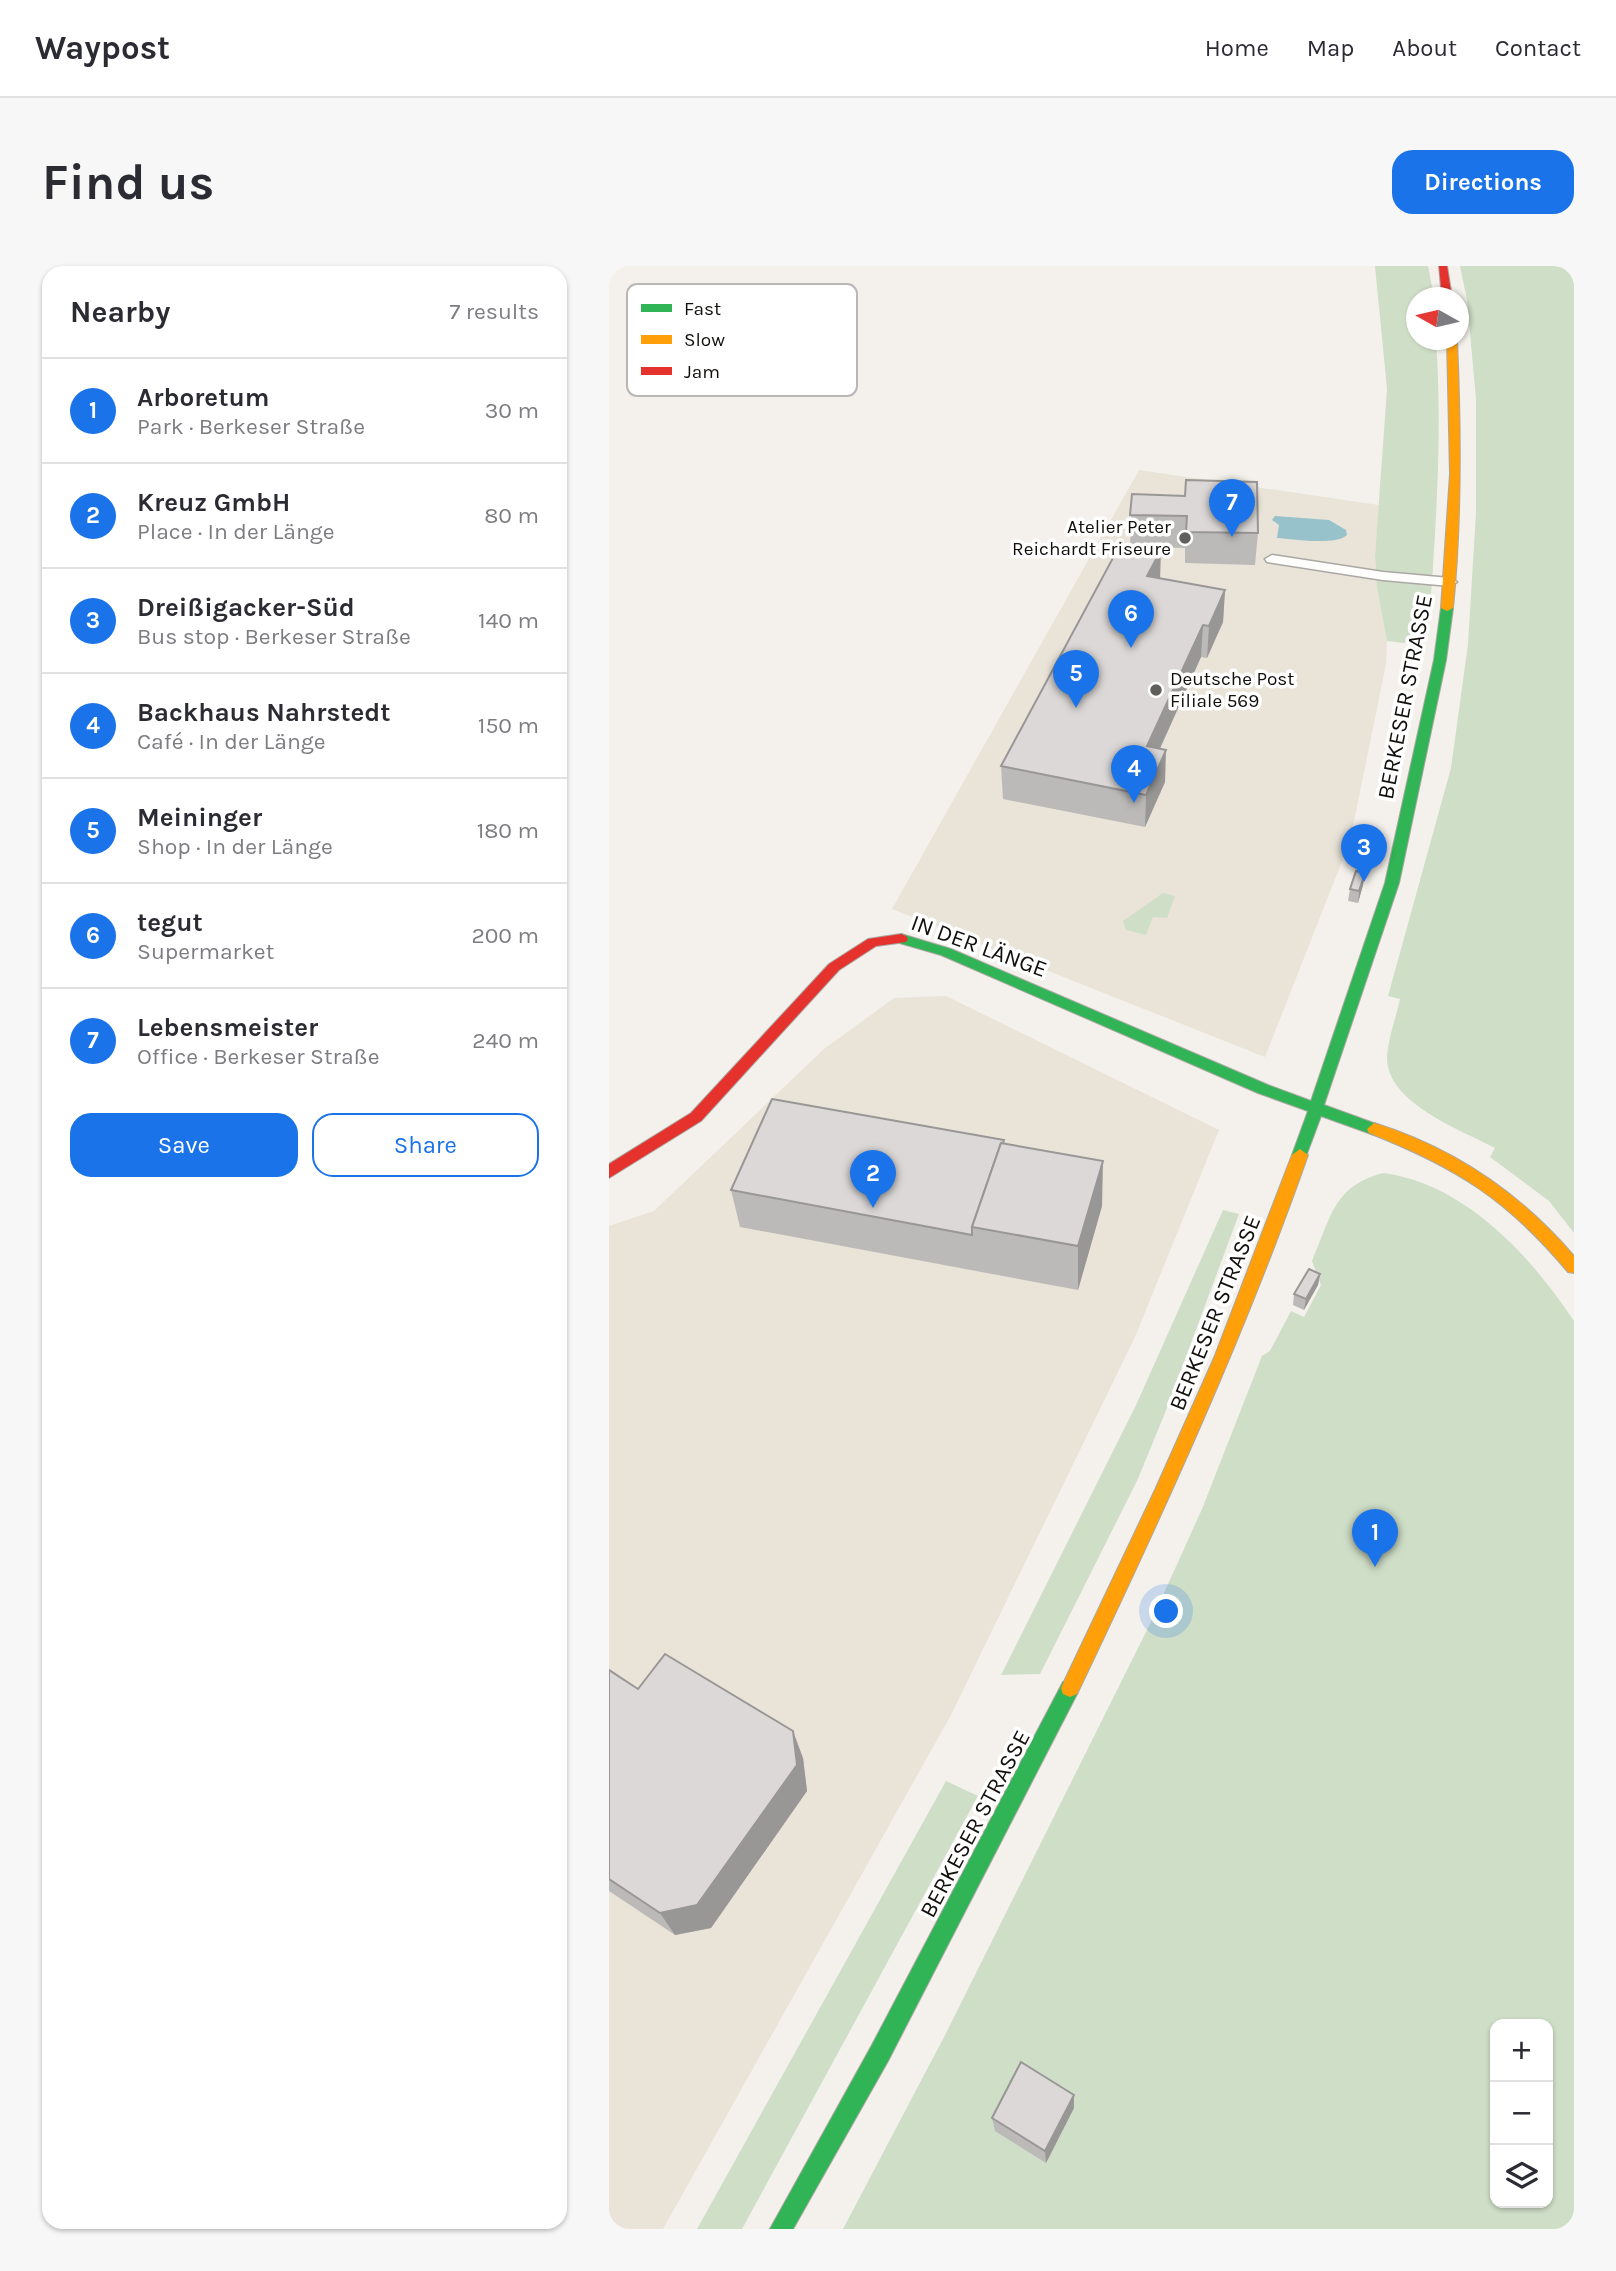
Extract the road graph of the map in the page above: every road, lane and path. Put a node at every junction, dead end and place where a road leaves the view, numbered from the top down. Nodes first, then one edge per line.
1 (1443, 266) edge
2 (1446, 287) edge
3 (1453, 350) edge
4 (1272, 559) dead end
5 (1450, 582) junction
6 (1317, 1108) junction
7 (609, 1171) edge
8 (1574, 1267) edge
9 (781, 2229) edge

1 - 2 main road
3 - 5 main road, BERKESER STRASSE
4 - 5 lane
5 - 6 main road, BERKESER STRASSE
6 - 7 main road, IN DER LÄNGE
6 - 8 main road, IN DER LÄNGE
6 - 9 main road, BERKESER STRASSE

